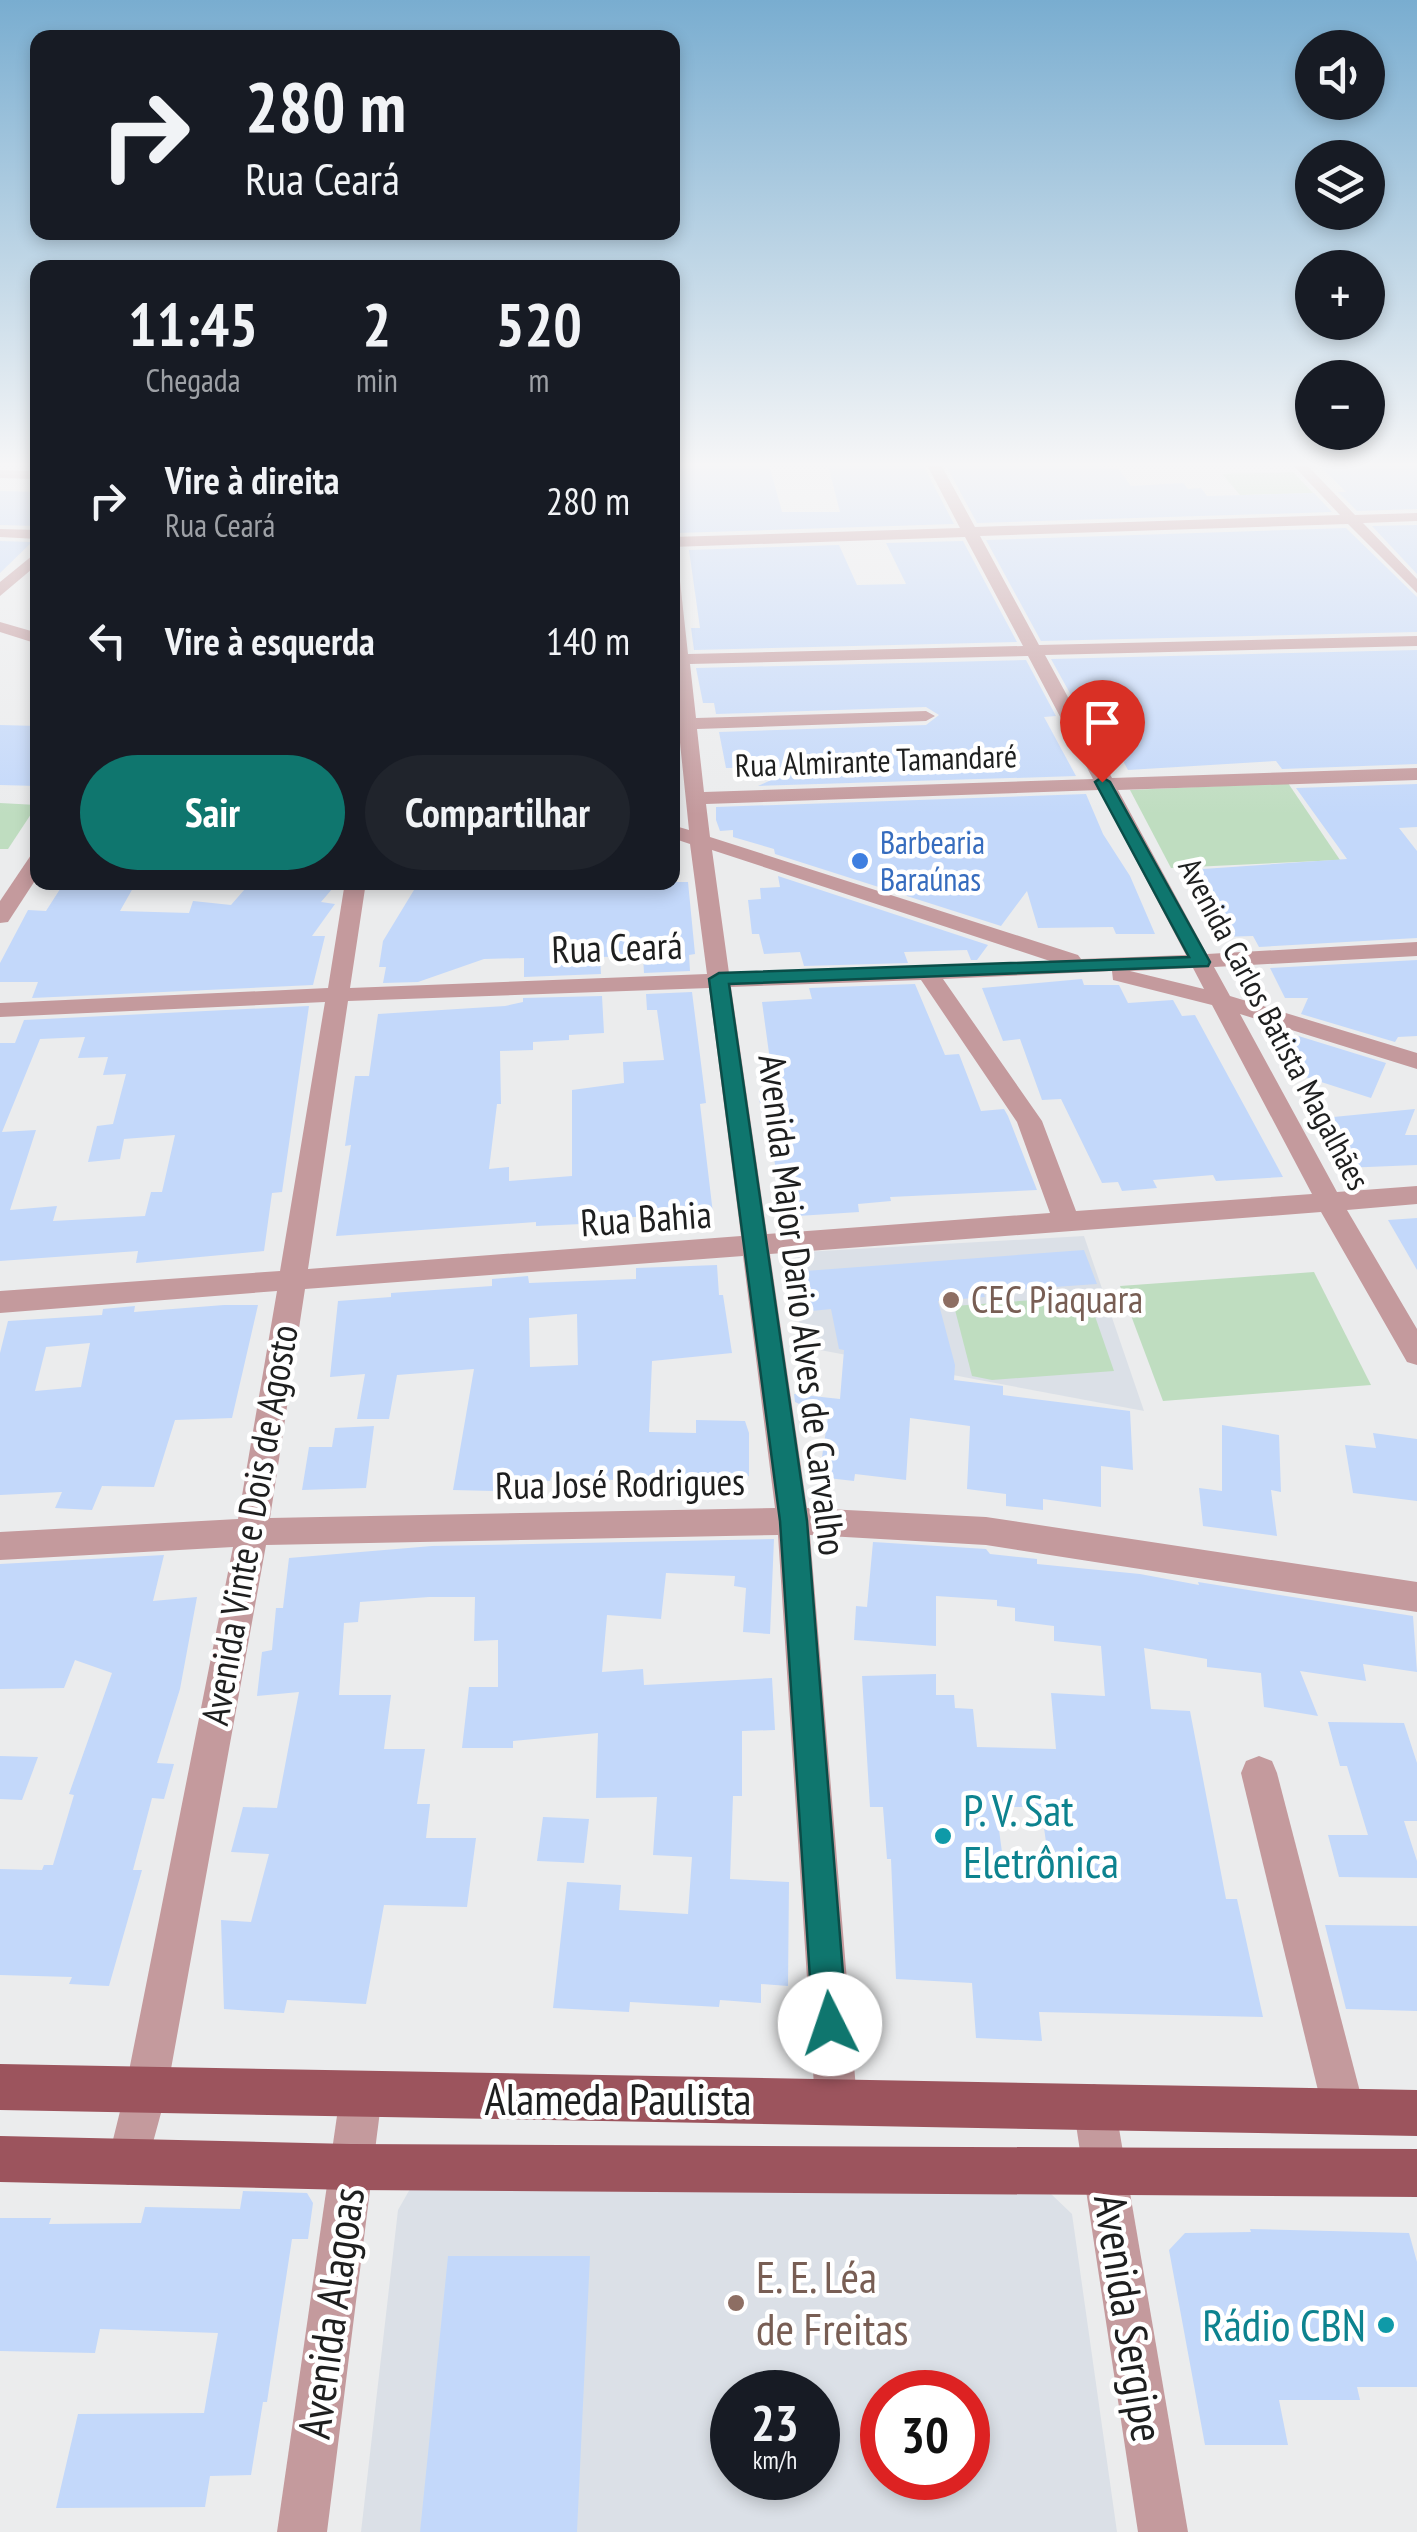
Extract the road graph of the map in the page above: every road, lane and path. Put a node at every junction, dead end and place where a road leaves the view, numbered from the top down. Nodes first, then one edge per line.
1 (995, 579) edge
2 (0, 628) edge
3 (30, 637) edge
4 (1417, 640) edge
5 (1034, 652) junction
6 (680, 669) edge
7 (680, 680) edge
8 (926, 716) dead end
9 (688, 724) junction
10 (1417, 774) edge
11 (1102, 782) junction
12 (696, 798) junction
13 (686, 836) edge
14 (30, 871) edge
15 (355, 890) edge
16 (0, 917) edge
17 (1417, 949) edge
18 (1201, 962) junction
19 (1091, 967) junction
20 (928, 973) junction
21 (719, 979) junction
22 (336, 993) junction
23 (1222, 1001) junction
24 (0, 1010) edge
25 (1417, 1061) edge
26 (1417, 1195) edge
27 (1330, 1200) junction
28 (1066, 1220) junction
29 (756, 1248) junction
30 (292, 1283) junction
31 (0, 1302) edge
32 (1417, 1354) edge
33 (794, 1521) junction
34 (252, 1532) junction
35 (0, 1546) edge
36 (1417, 1597) edge
37 (1259, 1773) dead end
38 (0, 2088) edge
39 (146, 2091) junction
40 (361, 2094) junction
41 (836, 2101) junction
42 (1094, 2105) junction
43 (1344, 2111) junction
44 (1417, 2113) edge
45 (0, 2159) edge
46 (128, 2164) junction
47 (351, 2168) junction
48 (1106, 2172) junction
49 (1417, 2173) edge
50 (302, 2532) edge
51 (1163, 2532) edge

1 - 5 street, Avenida Carlos Batista Magalhães
2 - 3 street
4 - 5 street
5 - 6 street
5 - 11 street, Avenida Carlos Batista Magalhães
7 - 9 street, Avenida Major Dario Alves de Carvalho
8 - 9 street
9 - 12 street, Avenida Major Dario Alves de Carvalho
10 - 11 street, Rua Almirante Tamandaré
11 - 12 street, Rua Almirante Tamandaré
11 - 18 street, Avenida Carlos Batista Magalhães
12 - 13 street, Avenida Major Dario Alves de Carvalho
13 - 19 street
13 - 21 street, Avenida Major Dario Alves de Carvalho
14 - 16 street
15 - 22 street, Avenida Vinte e Dois de Agosto
17 - 18 street, Rua Ceará
18 - 19 street, Rua Ceará
18 - 23 street, Avenida Carlos Batista Magalhães
19 - 20 street, Rua Ceará
19 - 23 street
20 - 21 street, Rua Ceará
20 - 28 street
21 - 22 street, Rua Ceará
21 - 29 street, Avenida Major Dario Alves de Carvalho
22 - 24 street, Rua Ceará
22 - 30 street, Avenida Vinte e Dois de Agosto
23 - 25 street
23 - 27 street, Avenida Carlos Batista Magalhães
26 - 27 street, Rua Bahia
27 - 28 street, Rua Bahia
27 - 32 street, Avenida Carlos Batista Magalhães
28 - 29 street, Rua Bahia
29 - 30 street, Rua Bahia
29 - 33 street, Avenida Major Dario Alves de Carvalho
30 - 31 street, Rua Bahia
30 - 34 street, Avenida Vinte e Dois de Agosto
33 - 34 street, Rua José Rodrigues
33 - 36 street, Rua José Rodrigues
33 - 41 street, Avenida Major Dario Alves de Carvalho
34 - 35 street, Rua José Rodrigues
34 - 39 street, Avenida Vinte e Dois de Agosto
37 - 43 street
38 - 39 main road, Alameda Paulista
39 - 40 main road, Alameda Paulista
39 - 46 street, Avenida Vinte e Dois de Agosto
40 - 41 main road, Alameda Paulista
40 - 47 street, Avenida Alagoas
41 - 42 main road, Alameda Paulista
42 - 43 main road, Alameda Paulista
42 - 48 street, Avenida Sergipe
43 - 44 main road, Alameda Paulista
45 - 46 main road, Alameda Paulista
46 - 47 main road, Alameda Paulista
47 - 48 main road, Alameda Paulista
47 - 50 street, Avenida Alagoas
48 - 49 main road, Alameda Paulista
48 - 51 street, Avenida Sergipe

